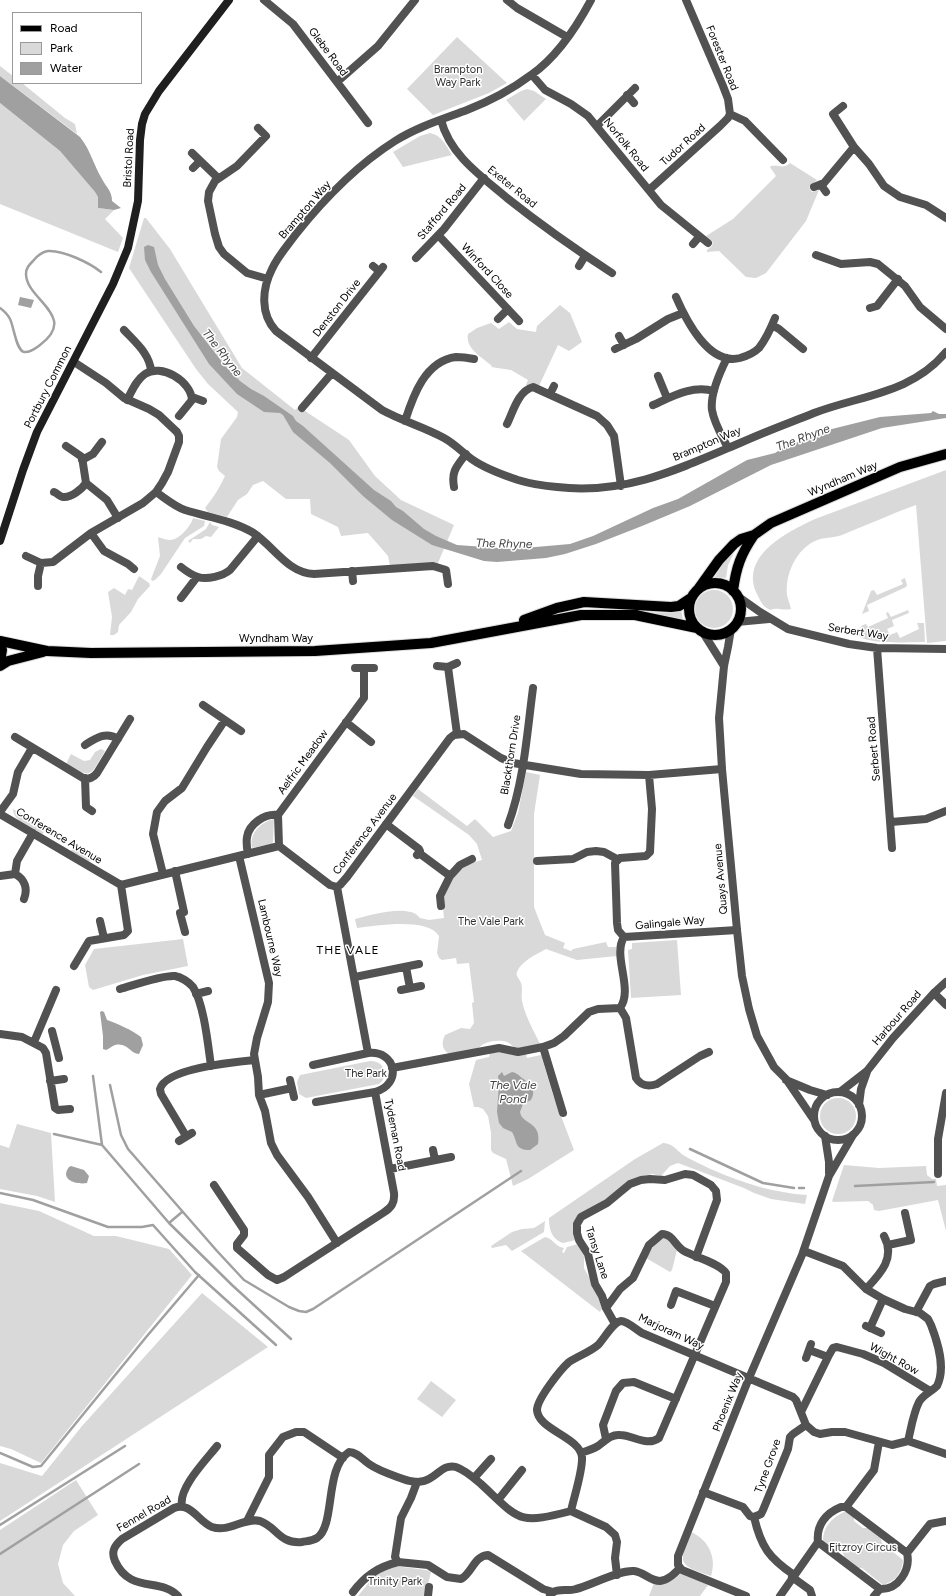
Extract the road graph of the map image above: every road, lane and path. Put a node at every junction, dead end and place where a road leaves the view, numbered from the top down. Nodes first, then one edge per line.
1 (229, 0) edge
2 (264, 0) edge
3 (415, 0) edge
4 (507, 0) edge
5 (591, 0) edge
6 (686, 0) edge
7 (567, 37) junction
8 (532, 75) junction
9 (337, 82) junction
10 (635, 88) dead end
11 (627, 95) junction
12 (634, 103) dead end
13 (843, 106) dead end
14 (730, 114) junction
15 (833, 114) junction
16 (825, 117) dead end
17 (441, 120) junction
18 (368, 122) dead end
19 (597, 126) junction
20 (258, 128) dead end
21 (854, 148) junction
22 (192, 153) dead end
23 (782, 160) dead end
24 (200, 161) junction
25 (193, 168) dead end
26 (218, 178) junction
27 (484, 178) junction
28 (649, 190) junction
29 (826, 192) dead end
30 (946, 218) edge
31 (439, 236) junction
32 (699, 237) junction
33 (693, 244) dead end
34 (708, 244) dead end
35 (128, 248) joint
36 (816, 255) dead end
37 (585, 256) junction
38 (416, 258) dead end
39 (579, 266) dead end
40 (378, 268) dead end
41 (612, 273) dead end
42 (268, 279) junction
43 (898, 280) junction
44 (676, 297) dead end
45 (870, 308) dead end
46 (508, 310) junction
47 (683, 312) junction
48 (498, 318) dead end
49 (519, 321) dead end
50 (946, 329) edge
51 (124, 330) dead end
52 (619, 336) dead end
53 (624, 345) junction
54 (615, 349) dead end
55 (803, 349) dead end
56 (946, 352) edge
57 (312, 358) junction
58 (726, 358) junction
59 (474, 359) dead end
60 (74, 362) junction
61 (151, 371) junction
62 (332, 373) junction
63 (658, 376) dead end
64 (554, 386) dead end
65 (714, 391) junction
66 (550, 394) junction
67 (192, 397) junction
68 (667, 398) junction
69 (127, 400) junction
70 (203, 402) dead end
71 (653, 405) dead end
72 (302, 408) dead end
73 (179, 416) dead end
74 (404, 421) junction
75 (508, 424) dead end
76 (102, 442) dead end
77 (66, 446) dead end
78 (728, 448) junction
79 (466, 454) junction
80 (946, 454) edge
81 (82, 460) junction
82 (450, 480) dead end
83 (86, 483) junction
84 (622, 486) junction
85 (54, 492) dead end
86 (156, 492) junction
87 (118, 518) junction
88 (91, 532) junction
89 (754, 535) junction
90 (258, 536) junction
91 (0, 540) edge
92 (26, 556) dead end
93 (41, 563) junction
94 (181, 567) dead end
95 (134, 569) dead end
96 (352, 571) junction
97 (197, 577) junction
98 (353, 582) dead end
99 (448, 584) dead end
100 (38, 586) dead end
101 (699, 588) junction
102 (735, 593) junction
103 (181, 598) dead end
104 (691, 598) junction
105 (770, 619) junction
106 (734, 625) junction
107 (504, 628) junction
108 (699, 629) junction
109 (0, 642) edge
110 (877, 648) junction
111 (946, 649) edge
112 (47, 652) junction
113 (0, 662) edge
114 (457, 663) dead end
115 (0, 666) edge
116 (437, 666) dead end
117 (724, 666) junction
118 (448, 667) junction
119 (355, 668) dead end
120 (364, 668) junction
121 (374, 668) dead end
122 (533, 688) dead end
123 (203, 705) dead end
124 (130, 720) dead end
125 (225, 720) junction
126 (346, 722) junction
127 (241, 732) dead end
128 (456, 734) junction
129 (15, 737) dead end
130 (118, 739) junction
131 (371, 742) dead end
132 (85, 745) dead end
133 (32, 748) junction
134 (522, 765) junction
135 (722, 769) junction
136 (649, 775) junction
137 (85, 778) junction
138 (92, 811) dead end
139 (946, 811) edge
140 (0, 813) edge
141 (278, 815) junction
142 (891, 822) junction
143 (386, 824) junction
144 (508, 825) dead end
145 (32, 833) junction
146 (279, 846) junction
147 (892, 848) dead end
148 (248, 854) junction
149 (239, 856) junction
150 (472, 858) dead end
151 (617, 859) junction
152 (538, 861) dead end
153 (175, 871) junction
154 (15, 874) junction
155 (163, 874) junction
156 (0, 876) edge
157 (450, 876) junction
158 (121, 885) junction
159 (338, 886) junction
160 (433, 890) dead end
161 (440, 896) junction
162 (24, 899) dead end
163 (442, 906) dead end
164 (100, 921) dead end
165 (736, 930) junction
166 (185, 932) dead end
167 (104, 938) junction
168 (624, 938) junction
169 (419, 964) dead end
170 (74, 966) dead end
171 (406, 967) junction
172 (355, 977) junction
173 (946, 982) edge
174 (420, 986) dead end
175 (410, 988) junction
176 (120, 989) dead end
177 (56, 990) dead end
178 (401, 990) dead end
179 (208, 991) dead end
180 (934, 993) junction
181 (196, 994) junction
182 (946, 1005) edge
183 (620, 1008) junction
184 (52, 1031) dead end
185 (0, 1034) edge
186 (34, 1042) junction
187 (55, 1044) junction
188 (543, 1047) junction
189 (45, 1050) junction
190 (709, 1052) dead end
191 (368, 1053) junction
192 (58, 1058) dead end
193 (255, 1060) junction
194 (313, 1065) dead end
195 (211, 1066) junction
196 (392, 1068) junction
197 (867, 1071) junction
198 (64, 1079) dead end
199 (786, 1079) junction
200 (50, 1081) junction
201 (375, 1092) junction
202 (840, 1092) junction
203 (946, 1093) edge
204 (259, 1095) junction
205 (827, 1095) junction
206 (294, 1097) dead end
207 (316, 1102) dead end
208 (859, 1105) junction
209 (70, 1109) dead end
210 (563, 1113) dead end
211 (814, 1120) junction
212 (853, 1135) junction
213 (824, 1136) junction
214 (186, 1137) dead end
215 (432, 1150) dead end
216 (451, 1157) dead end
217 (435, 1160) junction
218 (390, 1169) junction
219 (938, 1174) dead end
220 (828, 1176) junction
221 (214, 1185) dead end
222 (905, 1213) dead end
223 (884, 1236) dead end
224 (337, 1243) junction
225 (888, 1245) junction
226 (804, 1251) junction
227 (696, 1257) junction
228 (946, 1282) edge
229 (866, 1289) junction
230 (883, 1300) junction
231 (671, 1304) dead end
232 (715, 1306) junction
233 (606, 1308) junction
234 (916, 1312) junction
235 (615, 1324) junction
236 (881, 1333) dead end
237 (694, 1355) junction
238 (828, 1357) junction
239 (806, 1358) dead end
240 (749, 1378) junction
241 (944, 1380) edge
242 (930, 1391) junction
243 (676, 1399) junction
244 (801, 1412) junction
245 (806, 1425) junction
246 (606, 1440) junction
247 (908, 1441) junction
248 (879, 1442) junction
249 (217, 1446) dead end
250 (581, 1454) junction
251 (946, 1454) edge
252 (343, 1458) junction
253 (491, 1459) dead end
254 (522, 1470) dead end
255 (474, 1478) junction
256 (417, 1482) junction
257 (703, 1492) junction
258 (498, 1500) junction
259 (182, 1506) junction
260 (846, 1507) junction
261 (571, 1511) junction
262 (754, 1517) junction
263 (247, 1521) junction
264 (946, 1521) edge
265 (818, 1542) junction
266 (907, 1553) junction
267 (398, 1562) junction
268 (680, 1568) junction
269 (617, 1575) junction
270 (793, 1576) junction
271 (430, 1587) dead end
272 (880, 1588) junction
273 (353, 1592) dead end
274 (551, 1594) edge
275 (178, 1596) edge
276 (428, 1596) edge
277 (746, 1596) edge
278 (780, 1596) edge
279 (812, 1596) edge
280 (874, 1596) edge

1 - 35 main road, Bristol Road
2 - 9 street, Glebe Road
3 - 9 street
4 - 7 street
5 - 7 street, Brampton Way
6 - 14 street, Forester Road
7 - 8 street, Brampton Way
8 - 17 street, Brampton Way
8 - 19 street, Norfolk Road
9 - 18 street, Glebe Road
10 - 11 street
11 - 12 street
11 - 19 street
13 - 15 street
14 - 23 street
14 - 28 street, Tudor Road
15 - 16 street
15 - 21 street
17 - 27 street, Exeter Road
17 - 42 street, Brampton Way
19 - 28 street, Norfolk Road
20 - 26 street
21 - 29 street
21 - 30 street
22 - 24 street
24 - 25 street
24 - 26 street
26 - 42 street
27 - 31 street, Stafford Road
27 - 37 street, Exeter Road
28 - 32 street, Norfolk Road
31 - 38 street, Stafford Road
31 - 46 street, Winford Close
32 - 33 street
32 - 34 street, Norfolk Road
35 - 60 main road, Portbury Common
36 - 43 street
37 - 39 street
37 - 41 street, Exeter Road
40 - 57 street, Denston Drive
42 - 57 street, Brampton Way
43 - 45 street
43 - 50 street
44 - 47 street
46 - 48 street
46 - 49 street, Winford Close
47 - 53 street
47 - 58 street
51 - 61 street
52 - 53 street
53 - 54 street
55 - 58 street
56 - 78 street, Brampton Way
57 - 62 street, Brampton Way
58 - 65 street
59 - 74 street
60 - 69 street
60 - 91 main road, Portbury Common
61 - 67 street
61 - 69 street
62 - 72 street
62 - 74 street, Brampton Way
63 - 68 street
64 - 66 street
65 - 68 street
65 - 78 street
66 - 75 street
66 - 84 street
67 - 70 street
67 - 73 street
68 - 71 street
69 - 86 street
74 - 79 street, Brampton Way
76 - 81 street
77 - 81 street
78 - 84 street, Brampton Way
79 - 82 street
79 - 84 street, Brampton Way
80 - 89 main road, Wyndham Way
81 - 83 street
83 - 85 street
83 - 87 street
86 - 87 street
86 - 90 street
87 - 88 street
88 - 93 street
88 - 95 street
89 - 101 main road, Wyndham Way
89 - 102 main road, Wyndham Way
90 - 96 street
90 - 97 street
92 - 93 street
93 - 100 street
94 - 97 street
96 - 98 street
96 - 99 street
97 - 103 street
101 - 102 main road
101 - 104 main road
102 - 105 street, Serbert Way
102 - 106 main road
104 - 107 main road, Wyndham Way
104 - 108 main road
105 - 106 street
105 - 110 street, Serbert Way
106 - 108 main road
106 - 117 street, Quays Avenue
107 - 108 main road, Wyndham Way
107 - 112 main road, Wyndham Way
108 - 117 street
109 - 112 main road, Wyndham Way
109 - 113 main road
110 - 111 street, Serbert Way
110 - 142 street, Serbert Road
112 - 115 main road, Wyndham Way
114 - 118 street
116 - 118 street
117 - 135 street, Quays Avenue
118 - 128 street
119 - 120 street
120 - 121 street
120 - 126 street, Aelfric Meadow
122 - 134 street, Blackthorn Drive
123 - 125 street
124 - 130 street
125 - 127 street
125 - 155 street
126 - 131 street
126 - 141 street, Aelfric Meadow
128 - 134 street
128 - 143 street, Conference Avenue
129 - 133 street
130 - 132 street
130 - 137 street
133 - 137 street
133 - 140 street
134 - 136 street
134 - 144 street, Blackthorn Drive
135 - 136 street
135 - 165 street, Quays Avenue
136 - 151 street
137 - 138 street
139 - 142 street
140 - 145 street, Conference Avenue
141 - 146 street
141 - 148 street
142 - 147 street, Serbert Road
143 - 157 street
143 - 159 street, Conference Avenue
145 - 154 street
145 - 158 street, Conference Avenue
146 - 148 street
146 - 159 street, Conference Avenue
148 - 149 street
149 - 153 street
149 - 193 street, Lambourne Way
150 - 157 street
151 - 152 street
151 - 168 street
153 - 155 street
153 - 166 street
154 - 156 street
154 - 162 street
155 - 158 street
157 - 161 street
158 - 167 street
159 - 172 street
160 - 161 street
161 - 163 street
164 - 167 street
165 - 168 street, Galingale Way
165 - 199 street, Quays Avenue
167 - 170 street
168 - 183 street, Galingale Way
169 - 171 street
171 - 172 street
171 - 175 street
172 - 191 street
173 - 180 street, Harbour Road
174 - 175 street
175 - 178 street
176 - 181 street
177 - 186 street
179 - 181 street
180 - 182 street
180 - 197 street, Harbour Road
181 - 195 street
183 - 188 street
183 - 190 street
184 - 187 street
185 - 186 street
186 - 189 street
187 - 189 street
187 - 192 street
188 - 196 street
188 - 210 street
189 - 200 street
191 - 194 street
191 - 196 street
193 - 195 street
193 - 204 street, Lambourne Way
195 - 214 street
196 - 201 street, Tydeman Road
197 - 202 street, Harbour Road
197 - 208 street, Harbour Road
198 - 200 street
199 - 205 street, Quays Avenue
199 - 211 street, Quays Avenue
200 - 209 street
201 - 207 street
201 - 218 street, Tydeman Road
202 - 205 street
202 - 208 street
203 - 219 street
204 - 206 street
204 - 224 street, Lambourne Way
205 - 211 street
208 - 212 street
211 - 213 street
212 - 213 street
212 - 220 street, Phoenix Way
213 - 220 street, Phoenix Way
215 - 217 street
216 - 217 street
217 - 218 street
218 - 224 street, Tydeman Road
220 - 226 street, Phoenix Way
221 - 224 street, Tydeman Road
222 - 225 street
223 - 225 street
225 - 229 street
226 - 229 street
226 - 240 street, Phoenix Way
227 - 232 street
227 - 233 street
227 - 233 street, Tansy Lane
228 - 234 street
229 - 230 street
230 - 234 street
230 - 236 street
231 - 232 street
232 - 237 street
233 - 235 street, Tansy Lane
234 - 241 street
235 - 237 street, Marjoram Way
235 - 250 street
237 - 240 street, Marjoram Way
237 - 243 street
238 - 239 street
238 - 242 street, Wight Row
238 - 244 street
240 - 244 street, Marjoram Way
240 - 257 street, Phoenix Way
241 - 242 street
242 - 247 street
243 - 246 street
243 - 246 street
244 - 245 street, Marjoram Way
245 - 248 street
245 - 262 street, Tyne Grove
246 - 250 street
247 - 248 street
247 - 251 street
248 - 260 street
249 - 259 street, Fennel Road
250 - 261 street
252 - 256 street
252 - 263 street, Fennel Road
252 - 263 street
253 - 255 street
254 - 258 street
255 - 256 street
255 - 258 street
256 - 267 street
257 - 262 street
257 - 268 street, Phoenix Way
258 - 261 street
259 - 263 street, Fennel Road
259 - 275 street, Fennel Road
260 - 265 street
260 - 266 street
261 - 269 street
262 - 270 street
264 - 266 street
265 - 270 street
265 - 272 street
266 - 272 street
267 - 273 street
267 - 274 street
268 - 269 street
268 - 277 street
269 - 274 street
270 - 278 street
270 - 279 street
271 - 276 street
272 - 280 street

